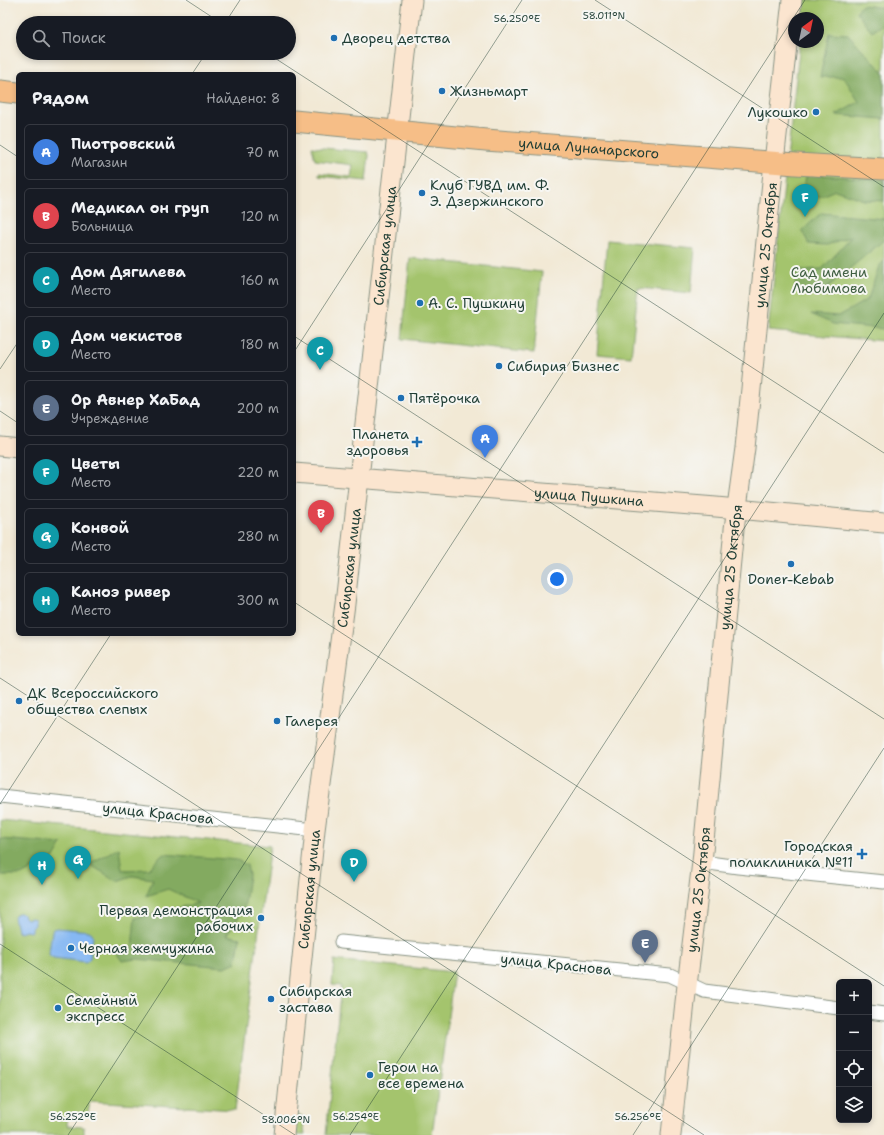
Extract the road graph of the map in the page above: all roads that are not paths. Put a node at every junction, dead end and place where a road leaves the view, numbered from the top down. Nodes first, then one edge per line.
1 (412, 0) edge
2 (792, 0) edge
3 (0, 91) edge
4 (16, 93) edge
5 (296, 121) edge
6 (397, 131) junction
7 (774, 162) junction
8 (884, 169) edge
9 (0, 446) edge
10 (16, 448) edge
11 (296, 473) edge
12 (359, 478) junction
13 (737, 508) junction
14 (884, 523) edge
15 (0, 796) edge
16 (315, 830) junction
17 (702, 862) junction
18 (884, 882) edge
19 (341, 942) dead end
20 (687, 984) junction
21 (836, 1008) edge
22 (872, 1012) edge
23 (884, 1014) edge
24 (284, 1135) edge
25 (671, 1135) edge

1 - 6 main road, Сибирская улица
2 - 7 main road, улица 25 Октября
3 - 4 main road
5 - 6 main road, улица Луначарского
6 - 7 main road, улица Луначарского
6 - 12 main road, Сибирская улица
7 - 8 main road, улица Луначарского
7 - 13 main road, улица 25 Октября
9 - 10 main road
11 - 12 main road, улица Пушкина
12 - 13 main road, улица Пушкина
12 - 16 main road, Сибирская улица
13 - 14 main road, улица Пушкина
13 - 17 main road, улица 25 Октября
15 - 16 street, улица Краснова
16 - 24 main road, Сибирская улица
17 - 18 street
17 - 20 main road, улица 25 Октября
19 - 20 street, улица Краснова
20 - 21 street, улица Краснова
20 - 25 main road, улица 25 Октября
22 - 23 street

